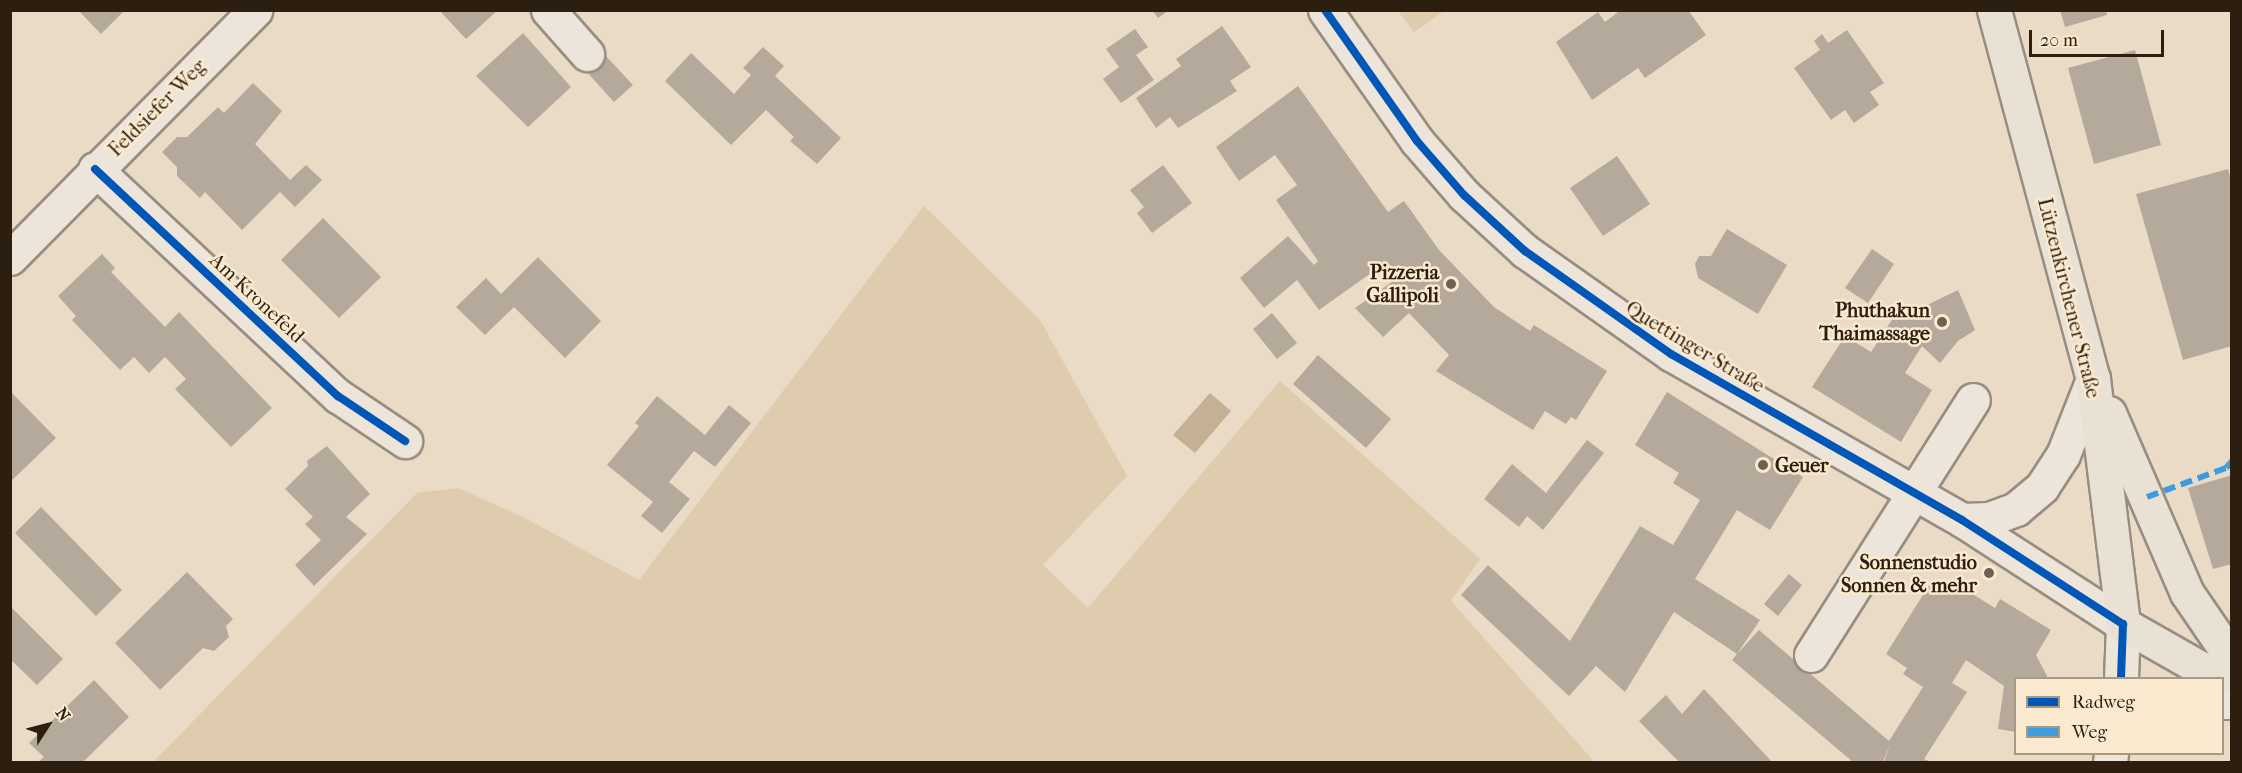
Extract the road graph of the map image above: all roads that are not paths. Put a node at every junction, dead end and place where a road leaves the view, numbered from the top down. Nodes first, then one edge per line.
1 (255, 10) edge
2 (548, 10) edge
3 (1325, 10) edge
4 (1994, 10) edge
5 (587, 54) dead end
6 (95, 169) junction
7 (10, 258) edge
8 (2093, 379) junction
9 (1973, 400) dead end
10 (405, 441) dead end
11 (1914, 494) junction
12 (1962, 520) junction
13 (2123, 624) junction
14 (1811, 655) dead end
15 (2232, 659) edge
16 (2121, 677) edge
17 (2216, 677) edge

1 - 6 street, Feldsiefer Weg
2 - 5 street
3 - 11 street, Quettinger Straße
4 - 8 main road, Lützenkirchener Straße
6 - 7 street, Feldsiefer Weg
6 - 10 street, Am Kronefeld
8 - 12 street
8 - 13 main road, Lützenkirchener Straße
8 - 15 main road
9 - 11 street
11 - 12 street, Quettinger Straße
11 - 14 street
12 - 13 street, Quettinger Straße
13 - 16 street
13 - 17 main road

